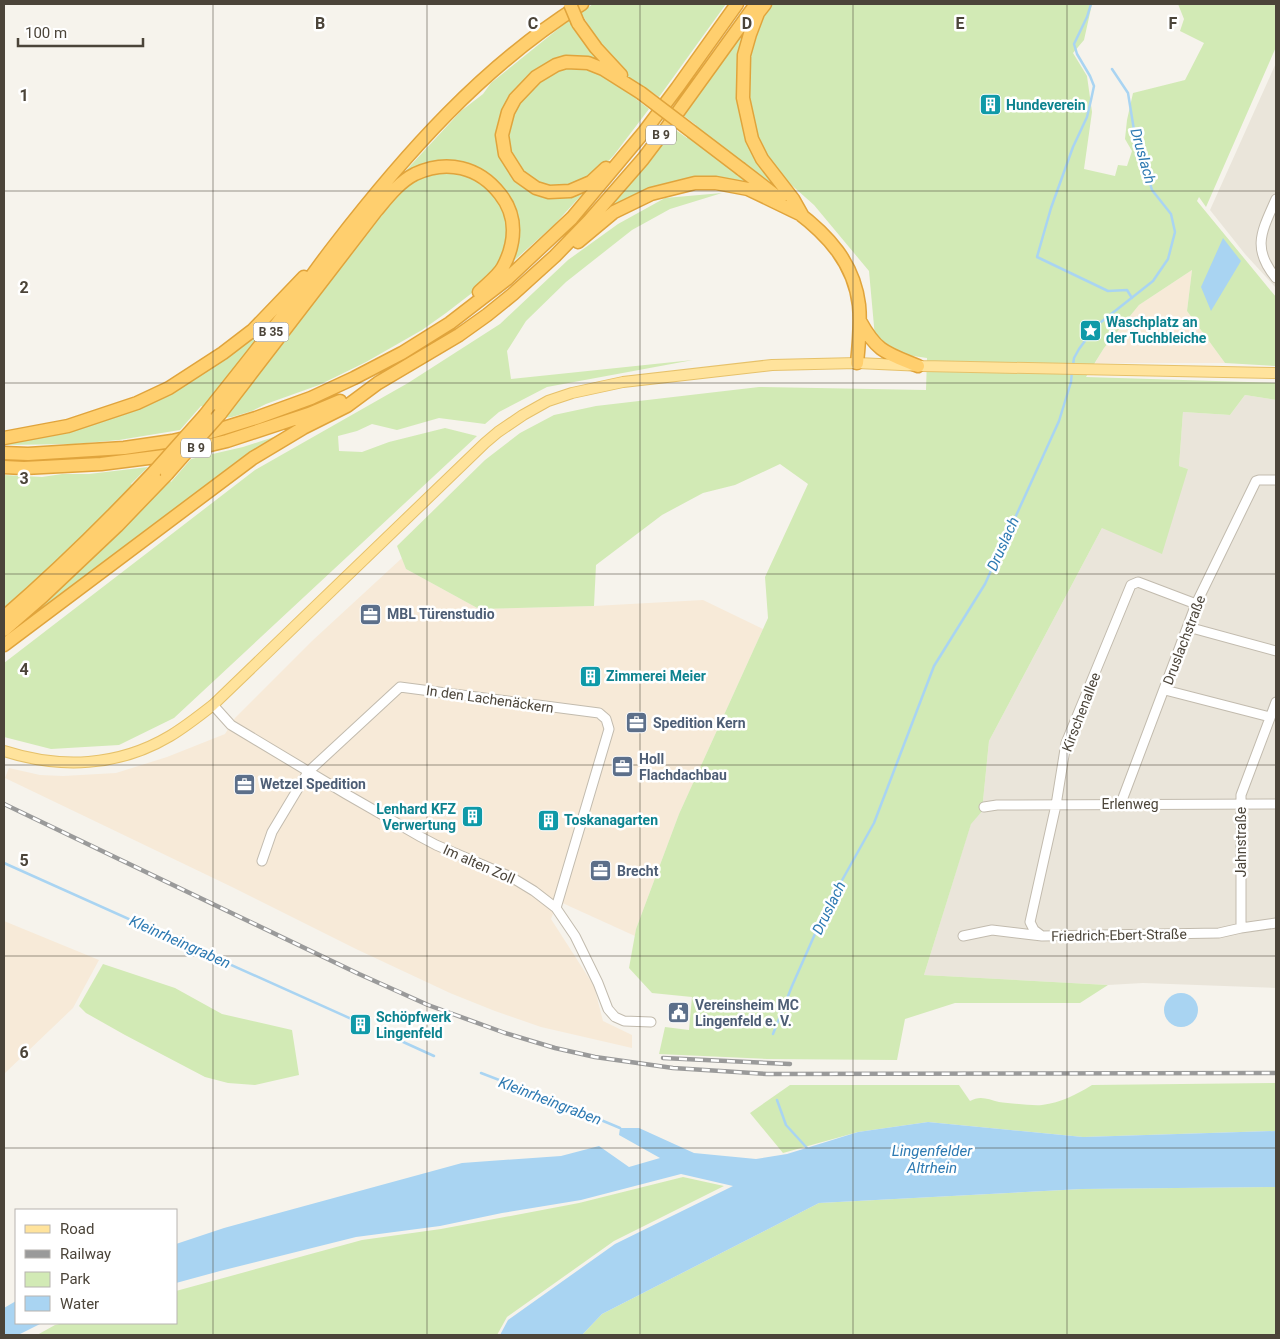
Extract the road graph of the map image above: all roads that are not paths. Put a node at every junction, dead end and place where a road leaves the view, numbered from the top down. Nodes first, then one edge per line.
1 (570, 4) edge
2 (582, 4) edge
3 (737, 4) edge
4 (756, 4) edge
5 (765, 4) edge
6 (641, 93) junction
7 (644, 132) junction
8 (1276, 199) edge
9 (802, 216) junction
10 (334, 247) junction
11 (555, 256) junction
12 (1276, 278) edge
13 (860, 321) junction
14 (450, 323) junction
15 (857, 363) junction
16 (918, 366) junction
17 (1276, 373) edge
18 (378, 383) junction
19 (4, 438) edge
20 (4, 453) edge
21 (4, 467) edge
22 (161, 473) junction
23 (1276, 480) edge
24 (1196, 604) junction
25 (4, 617) edge
26 (1188, 627) junction
27 (4, 630) edge
28 (4, 645) edge
29 (1276, 651) edge
30 (1165, 690) junction
31 (1276, 702) edge
32 (213, 705) junction
33 (1270, 717) junction
34 (4, 751) edge
35 (308, 772) junction
36 (1121, 803) junction
37 (1056, 804) junction
38 (1240, 804) junction
39 (1276, 804) edge
40 (984, 807) dead end
41 (262, 861) dead end
42 (556, 908) junction
43 (1276, 923) edge
44 (1241, 928) junction
45 (963, 936) dead end
46 (1042, 936) junction
47 (652, 1022) dead end

1 - 6 highway, bridge
2 - 10 highway, B 35
3 - 7 highway, B 9
4 - 11 highway, B 9
5 - 9 highway
6 - 7 highway
6 - 9 highway, bridge
7 - 14 highway, B 9
8 - 12 street
9 - 11 highway
9 - 13 highway
10 - 19 highway
10 - 22 highway, B 35, bridge
11 - 18 highway, B 9
13 - 15 highway
13 - 16 highway
14 - 20 highway, B 9
14 - 22 highway, bridge
15 - 16 main road
15 - 32 main road
16 - 17 main road
18 - 21 highway, B 9
18 - 28 highway
22 - 25 highway, B 35
22 - 27 highway
23 - 24 street, Druslachstraße
24 - 26 street, Druslachstraße
24 - 37 street, Kirschenallee
26 - 29 street
26 - 30 street, Druslachstraße
30 - 33 street
30 - 36 street, Druslachstraße
31 - 33 street, Jahnstraße
32 - 34 main road
32 - 35 street, Im alten Zoll
33 - 38 street, Jahnstraße
35 - 41 street, In den Lachenäckern
35 - 42 street, Im alten Zoll
35 - 42 street, In den Lachenäckern
36 - 37 street, Erlenweg
36 - 38 street, Erlenweg
37 - 40 street, Erlenweg
37 - 46 street, Kirschenallee
38 - 39 street, Erlenweg
38 - 44 street, Jahnstraße
42 - 47 street, Im alten Zoll
43 - 44 street, Friedrich-Ebert-Straße
44 - 46 street, Friedrich-Ebert-Straße
45 - 46 street, Friedrich-Ebert-Straße

